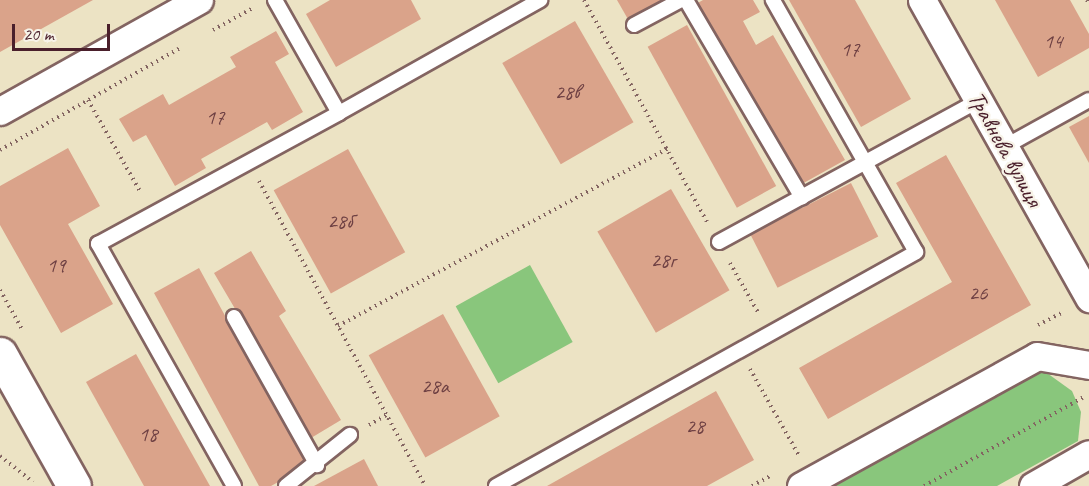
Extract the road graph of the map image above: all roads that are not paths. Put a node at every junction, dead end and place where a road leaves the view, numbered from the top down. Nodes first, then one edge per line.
1 (199, 0) edge
2 (275, 0) edge
3 (540, 0) edge
4 (681, 0) edge
5 (686, 0) edge
6 (773, 0) edge
7 (922, 0) edge
8 (634, 26) dead end
9 (1089, 100) edge
10 (978, 101) junction
11 (0, 111) edge
12 (339, 113) junction
13 (1004, 147) junction
14 (864, 166) junction
15 (802, 198) junction
16 (719, 242) road end
17 (1089, 298) edge
18 (234, 317) dead end
19 (0, 354) edge
20 (1089, 365) edge
21 (350, 435) dead end
22 (1089, 454) edge
23 (317, 465) junction
24 (805, 475) edge
25 (74, 486) edge
26 (234, 486) edge
27 (286, 486) edge
28 (496, 486) edge
29 (1033, 486) edge

1 - 11 street
2 - 12 lane
3 - 12 lane
4 - 8 lane
5 - 15 lane
6 - 14 lane
7 - 10 street, Травнева вулиця
9 - 13 lane
10 - 13 street, Травнева вулиця
10 - 14 lane
12 - 26 lane
13 - 17 street, Травнева вулиця
14 - 15 lane
14 - 28 lane
15 - 16 lane
18 - 23 lane
19 - 25 street
20 - 24 street
21 - 23 lane
22 - 29 street
23 - 27 lane

